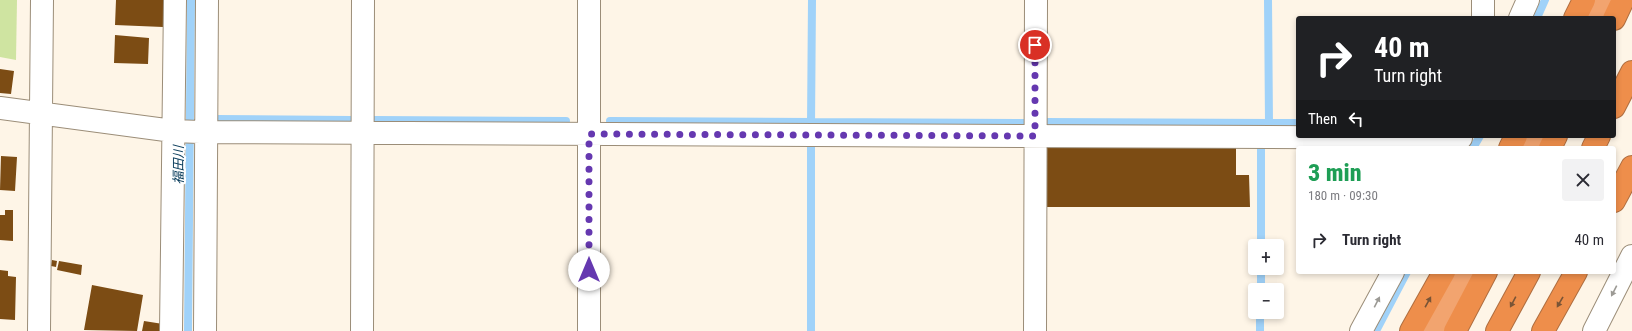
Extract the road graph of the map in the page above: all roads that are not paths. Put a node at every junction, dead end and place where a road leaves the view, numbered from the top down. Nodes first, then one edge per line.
1 (42, 0) edge
2 (175, 0) edge
3 (207, 0) edge
4 (363, 0) edge
5 (589, 0) edge
6 (1036, 0) edge
7 (1483, 0) edge
8 (1528, 0) edge
9 (1584, 0) edge
10 (1602, 0) edge
11 (1623, 0) edge
12 (1483, 16) edge
13 (1521, 16) edge
14 (1576, 16) edge
15 (1594, 16) edge
16 (1615, 16) edge
17 (1632, 72) edge
18 (1616, 103) edge
19 (0, 108) edge
20 (41, 113) junction
21 (190, 132) junction
22 (362, 133) junction
23 (589, 134) junction
24 (1035, 136) junction
25 (1460, 141) edge
26 (1632, 167) edge
27 (1616, 197) edge
28 (1632, 256) edge
29 (1392, 274) edge
30 (1443, 274) edge
31 (1465, 274) edge
32 (1485, 274) edge
33 (1528, 274) edge
34 (1575, 274) edge
35 (39, 331) edge
36 (171, 331) edge
37 (205, 331) edge
38 (362, 331) edge
39 (589, 331) edge
40 (1035, 331) edge
41 (1361, 331) edge
42 (1412, 331) edge
43 (1433, 331) edge
44 (1455, 331) edge
45 (1497, 331) edge
46 (1543, 331) edge
47 (1594, 331) edge

1 - 20 street
2 - 21 street
3 - 21 street
4 - 22 street
5 - 23 street
6 - 24 street
7 - 12 street
8 - 13 street
9 - 14 highway
10 - 15 highway
11 - 16 highway
17 - 18 highway
19 - 20 street
20 - 21 street
20 - 35 street
21 - 22 street
21 - 36 street
21 - 37 street
22 - 23 street
22 - 38 street
23 - 24 street
23 - 39 street
24 - 25 street
24 - 40 street
26 - 27 highway
28 -> 47 street
41 -> 29 street
42 -> 30 highway
31 - 43 highway
32 - 44 highway
33 -> 45 highway
34 -> 46 highway

